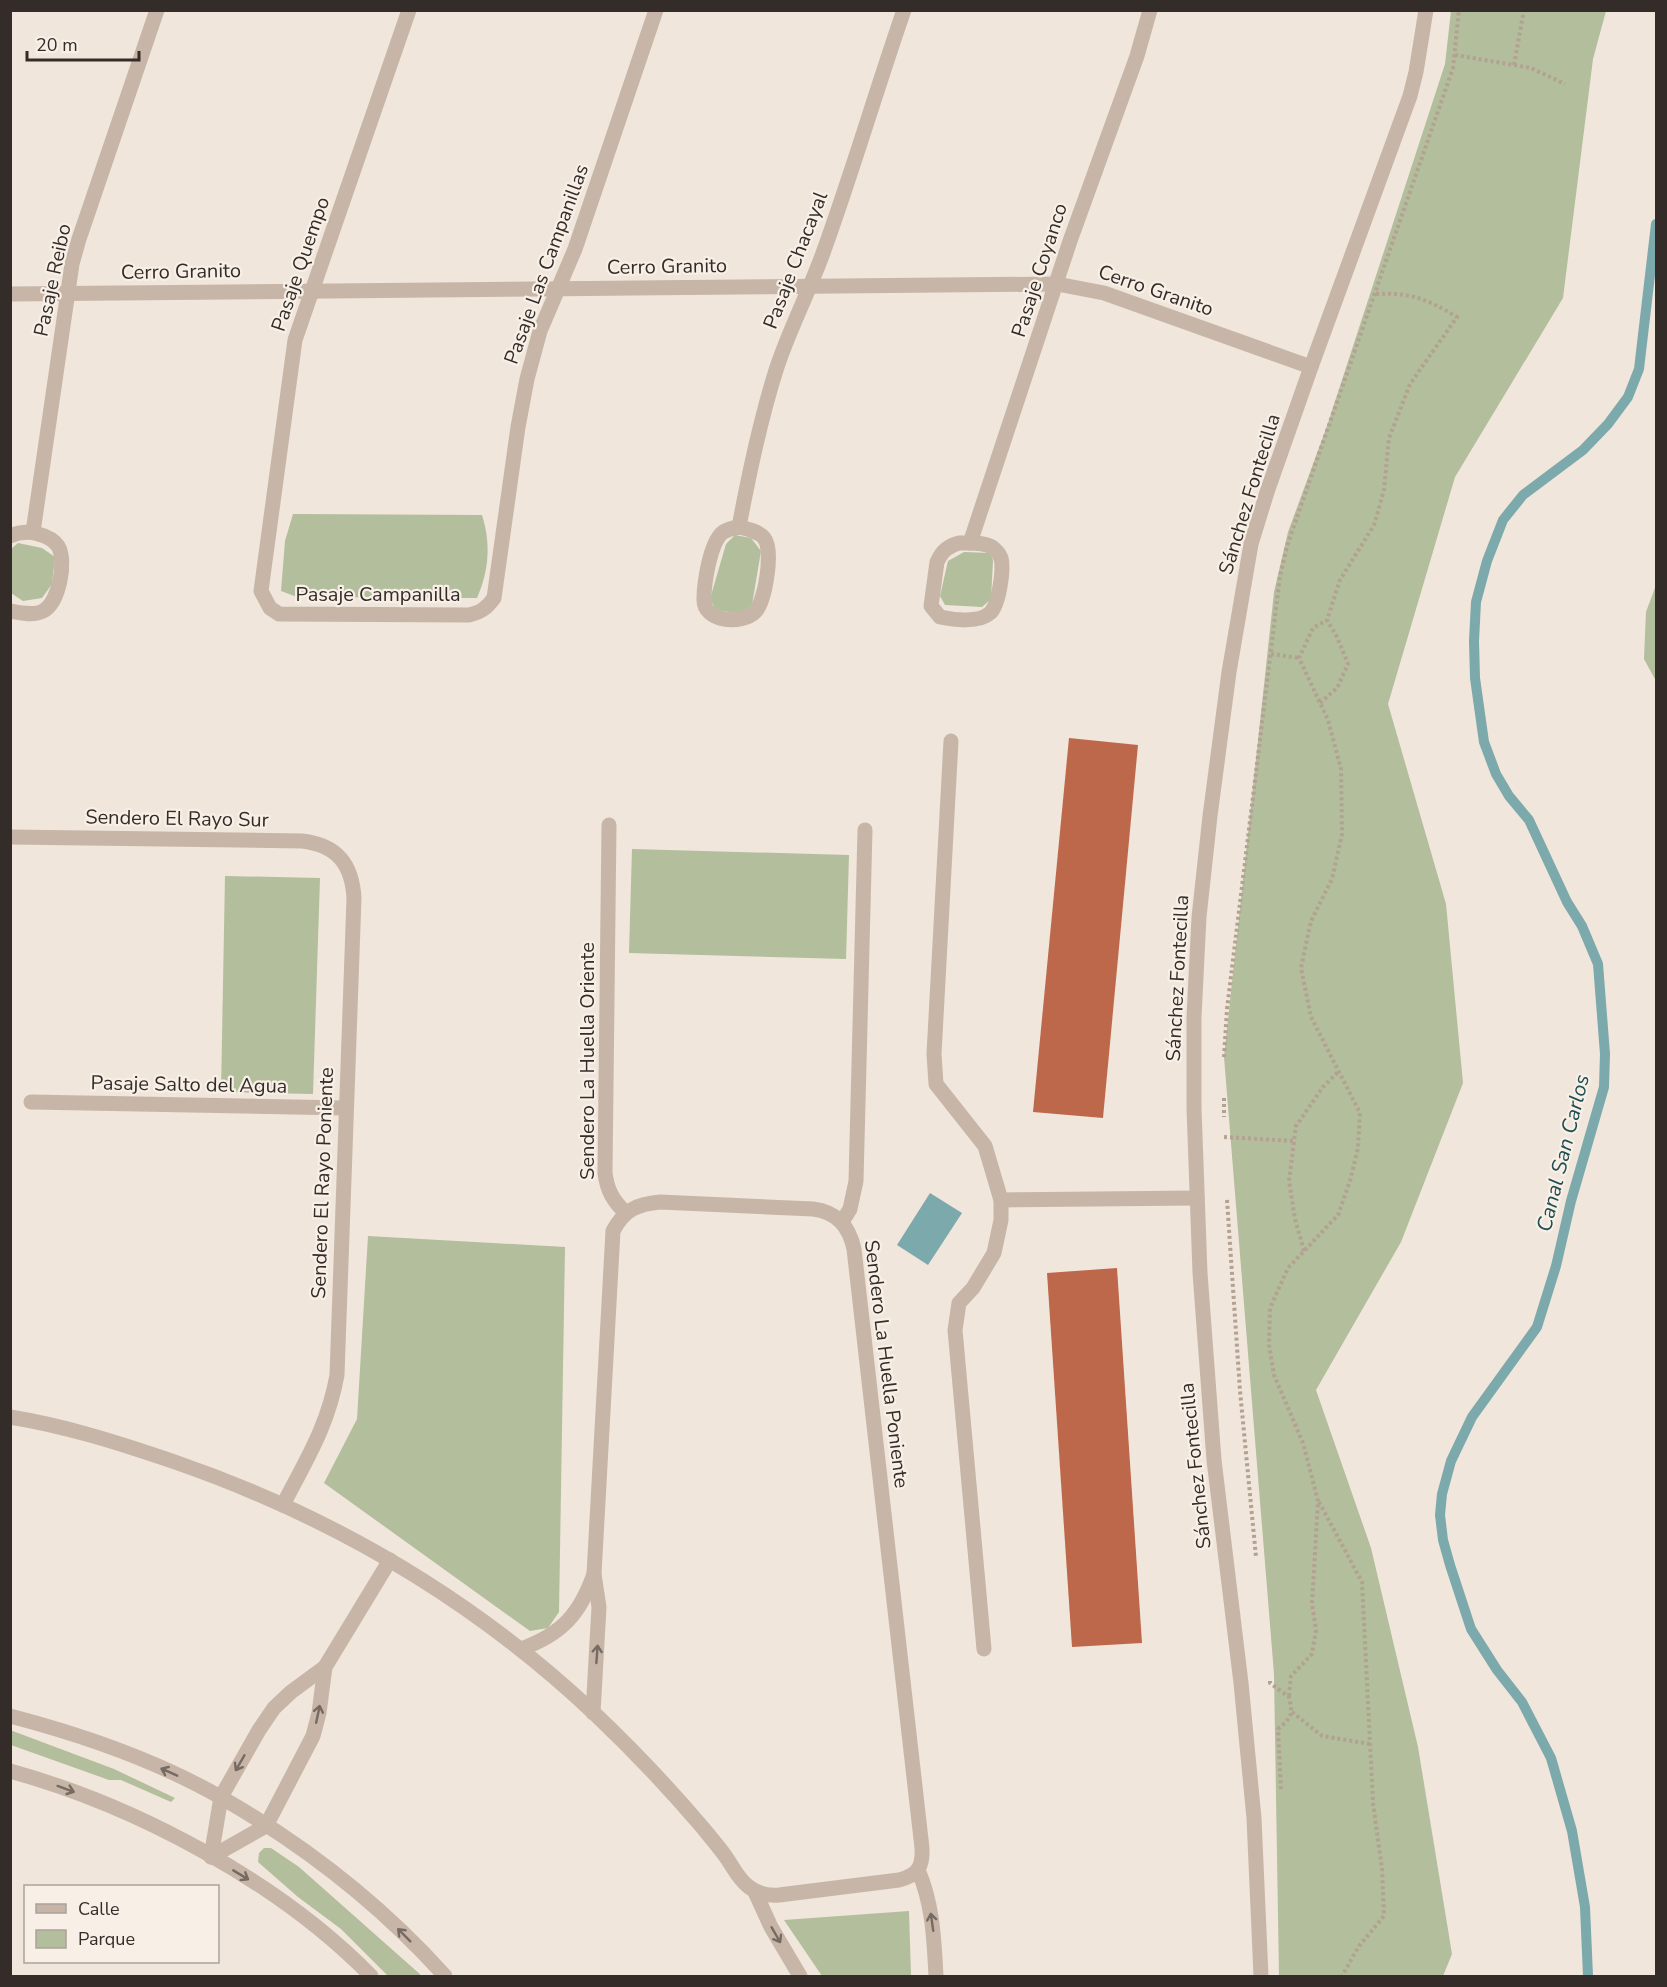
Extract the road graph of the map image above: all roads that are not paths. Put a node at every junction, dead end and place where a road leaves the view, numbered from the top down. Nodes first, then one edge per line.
1 (157, 10) edge
2 (409, 10) edge
3 (656, 10) edge
4 (904, 10) edge
5 (1150, 10) edge
6 (1426, 10) edge
7 (1058, 284) junction
8 (810, 285) junction
9 (558, 288) junction
10 (312, 290) junction
11 (67, 293) junction
12 (10, 294) edge
13 (1311, 367) junction
14 (739, 527) junction
15 (33, 532) junction
16 (10, 536) edge
17 (970, 543) junction
18 (487, 607) joint
19 (270, 608) joint
20 (10, 610) edge
21 (951, 741) dead end
22 (609, 825) dead end
23 (866, 830) dead end
24 (10, 837) edge
25 (339, 855) joint
26 (31, 1102) dead end
27 (346, 1108) junction
28 (1197, 1198) junction
29 (1001, 1200) junction
30 (626, 1213) junction
31 (842, 1222) junction
32 (10, 1417) edge
33 (283, 1505) junction
34 (390, 1560) junction
35 (594, 1574) junction
36 (521, 1649) junction
37 (984, 1649) dead end
38 (325, 1667) junction
39 (594, 1713) junction
40 (10, 1716) edge
41 (10, 1771) edge
42 (221, 1797) junction
43 (266, 1826) junction
44 (212, 1857) junction
45 (918, 1870) junction
46 (755, 1892) junction
47 (371, 1977) edge
48 (445, 1977) edge
49 (800, 1977) edge
50 (936, 1977) edge
51 (1261, 1977) edge

1 - 11 street, Pasaje Reibo
2 - 10 street, Pasaje Quempo
3 - 9 street, Pasaje Las Campanillas
4 - 8 street, Pasaje Chacayal
5 - 7 street, Pasaje Coyanco
6 - 13 street, Sánchez Fontecilla
7 - 8 street, Cerro Granito
7 - 13 street, Cerro Granito
7 - 17 street, Pasaje Coyanco
8 - 9 street, Cerro Granito
8 - 14 street, Pasaje Chacayal
9 - 10 street, Cerro Granito
9 - 18 street, Pasaje Las Campanillas
10 - 11 street, Cerro Granito
10 - 19 street, Pasaje Quempo
11 - 12 street, Cerro Granito
11 - 15 street, Pasaje Reibo
13 - 28 street, Sánchez Fontecilla
14 - 14 street
15 - 16 street
15 - 20 street
17 - 17 street
18 - 19 street, Pasaje Campanilla
21 - 29 street
22 - 30 street, Sendero La Huella Oriente
23 - 31 street, Sendero La Huella Poniente
24 - 25 street, Sendero El Rayo Sur
25 - 27 street, Sendero El Rayo Poniente
26 - 27 street, Pasaje Salto del Agua
27 - 33 street, Sendero El Rayo Poniente
28 - 29 street
28 - 51 street, Sánchez Fontecilla
29 - 37 street
30 - 31 street
30 - 35 street
31 - 45 street, Sendero La Huella Poniente
32 - 33 street
33 - 34 street
34 - 36 street
34 - 38 street
35 - 36 street
39 -> 35 street
36 - 39 street
38 -> 42 street
43 -> 38 street
39 - 46 street
42 -> 40 street
41 -> 44 street
42 - 43 street
42 - 44 street
43 - 44 street
48 -> 43 street
44 -> 47 street
45 - 46 street
50 -> 45 street
46 -> 49 street

